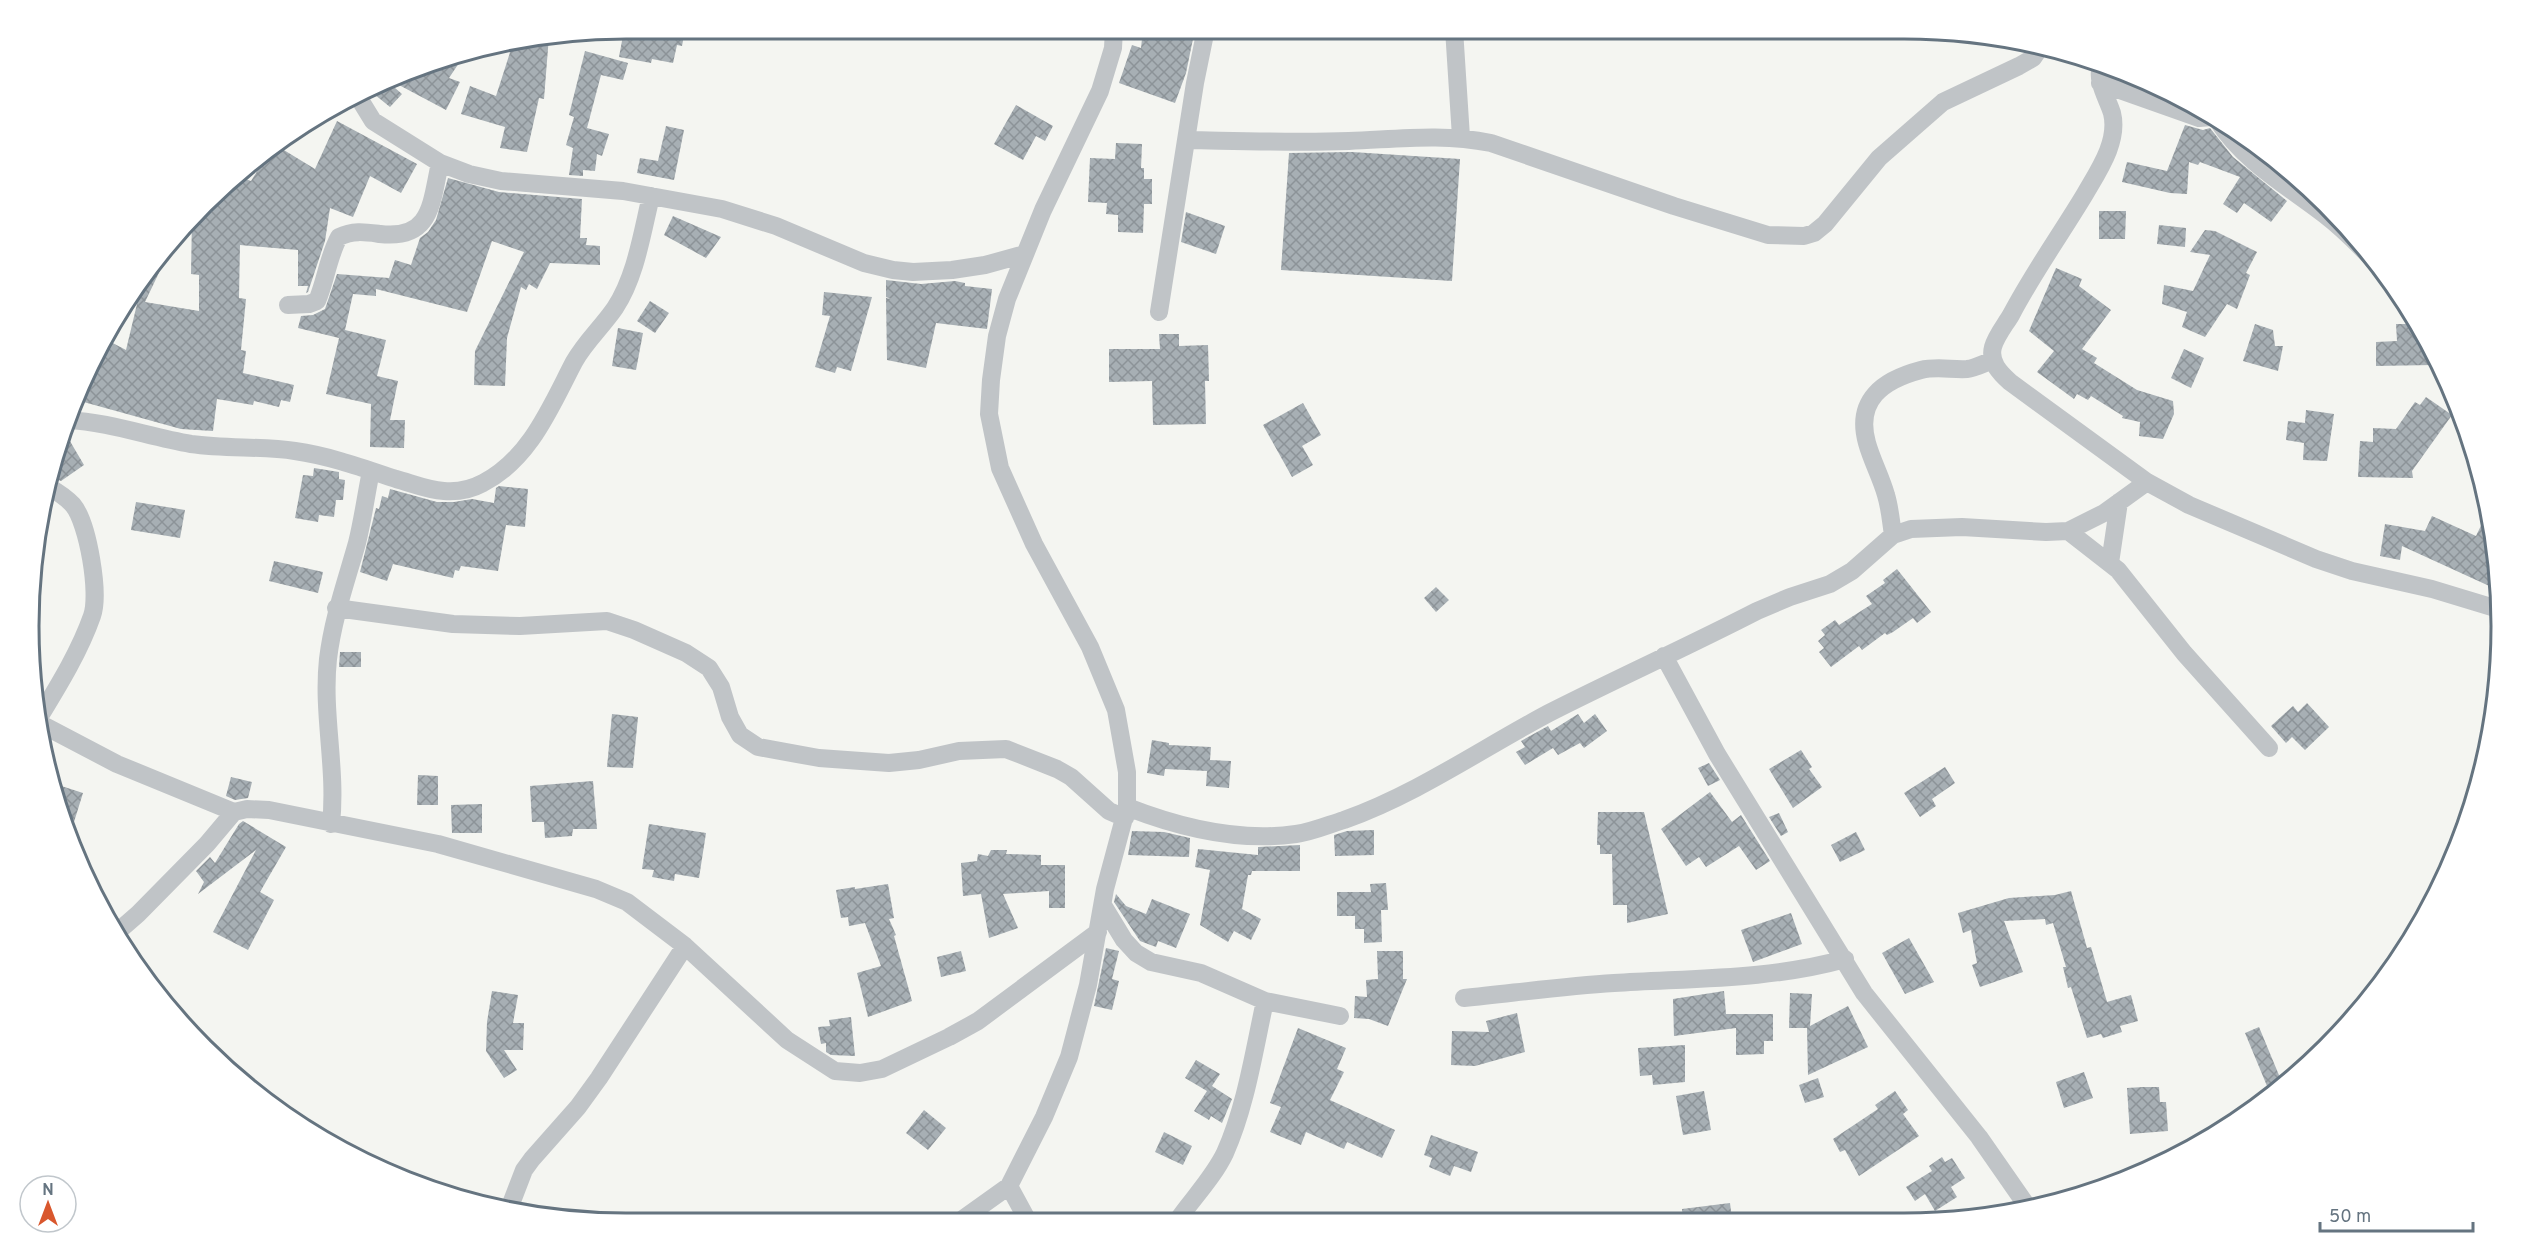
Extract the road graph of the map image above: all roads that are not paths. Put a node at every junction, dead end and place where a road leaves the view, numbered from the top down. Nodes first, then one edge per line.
1 (1113, 39) edge
2 (1204, 39) edge
3 (1455, 39) edge
4 (2036, 54) edge
5 (2101, 74) edge
6 (362, 102) edge
7 (2192, 115) edge
8 (1461, 137) junction
9 (1188, 140) junction
10 (2232, 140) edge
11 (440, 163) junction
12 (2296, 190) edge
13 (651, 196) junction
14 (1025, 254) junction
15 (288, 305) dead end
16 (1159, 312) dead end
17 (1993, 360) junction
18 (76, 421) edge
19 (371, 471) junction
20 (2147, 482) junction
21 (55, 491) edge
22 (2119, 502) junction
23 (2068, 531) junction
24 (1893, 535) junction
25 (2110, 563) junction
26 (2490, 607) edge
27 (336, 609) junction
28 (1664, 656) junction
29 (45, 708) edge
30 (48, 728) edge
31 (2269, 748) dead end
32 (234, 812) junction
33 (1126, 812) junction
34 (332, 824) junction
35 (1104, 907) junction
36 (123, 927) edge
37 (1098, 932) junction
38 (686, 946) junction
39 (1845, 959) junction
40 (1464, 998) dead end
41 (1265, 1001) junction
42 (1340, 1016) dead end
43 (1009, 1186) junction
44 (2023, 1201) edge
45 (512, 1202) edge
46 (971, 1213) edge
47 (1024, 1213) edge
48 (1183, 1213) edge

1 - 14 street
2 - 9 street
3 - 8 street
4 - 8 street
5 - 7 street
5 - 17 street
6 - 11 street
8 - 9 street
9 - 16 street
10 - 12 street
11 - 13 street
11 - 15 street
13 - 14 street
13 - 19 street
14 - 33 street
17 - 20 street
17 - 24 street
18 - 19 street
19 - 27 street
20 - 22 street
20 - 26 street
21 - 29 street
22 - 23 street
22 - 25 street
23 - 24 street
23 - 25 street
24 - 28 street
25 - 31 street
27 - 33 street
27 - 34 street
28 - 33 street
28 - 39 street
30 - 32 street
32 - 34 street
32 - 36 street
33 - 35 street
34 - 38 street
35 - 37 street
35 - 41 street
37 - 38 street
37 - 43 street
38 - 45 street
39 - 40 street
39 - 44 street
41 - 42 street
41 - 48 street
43 - 46 street
43 - 47 street

